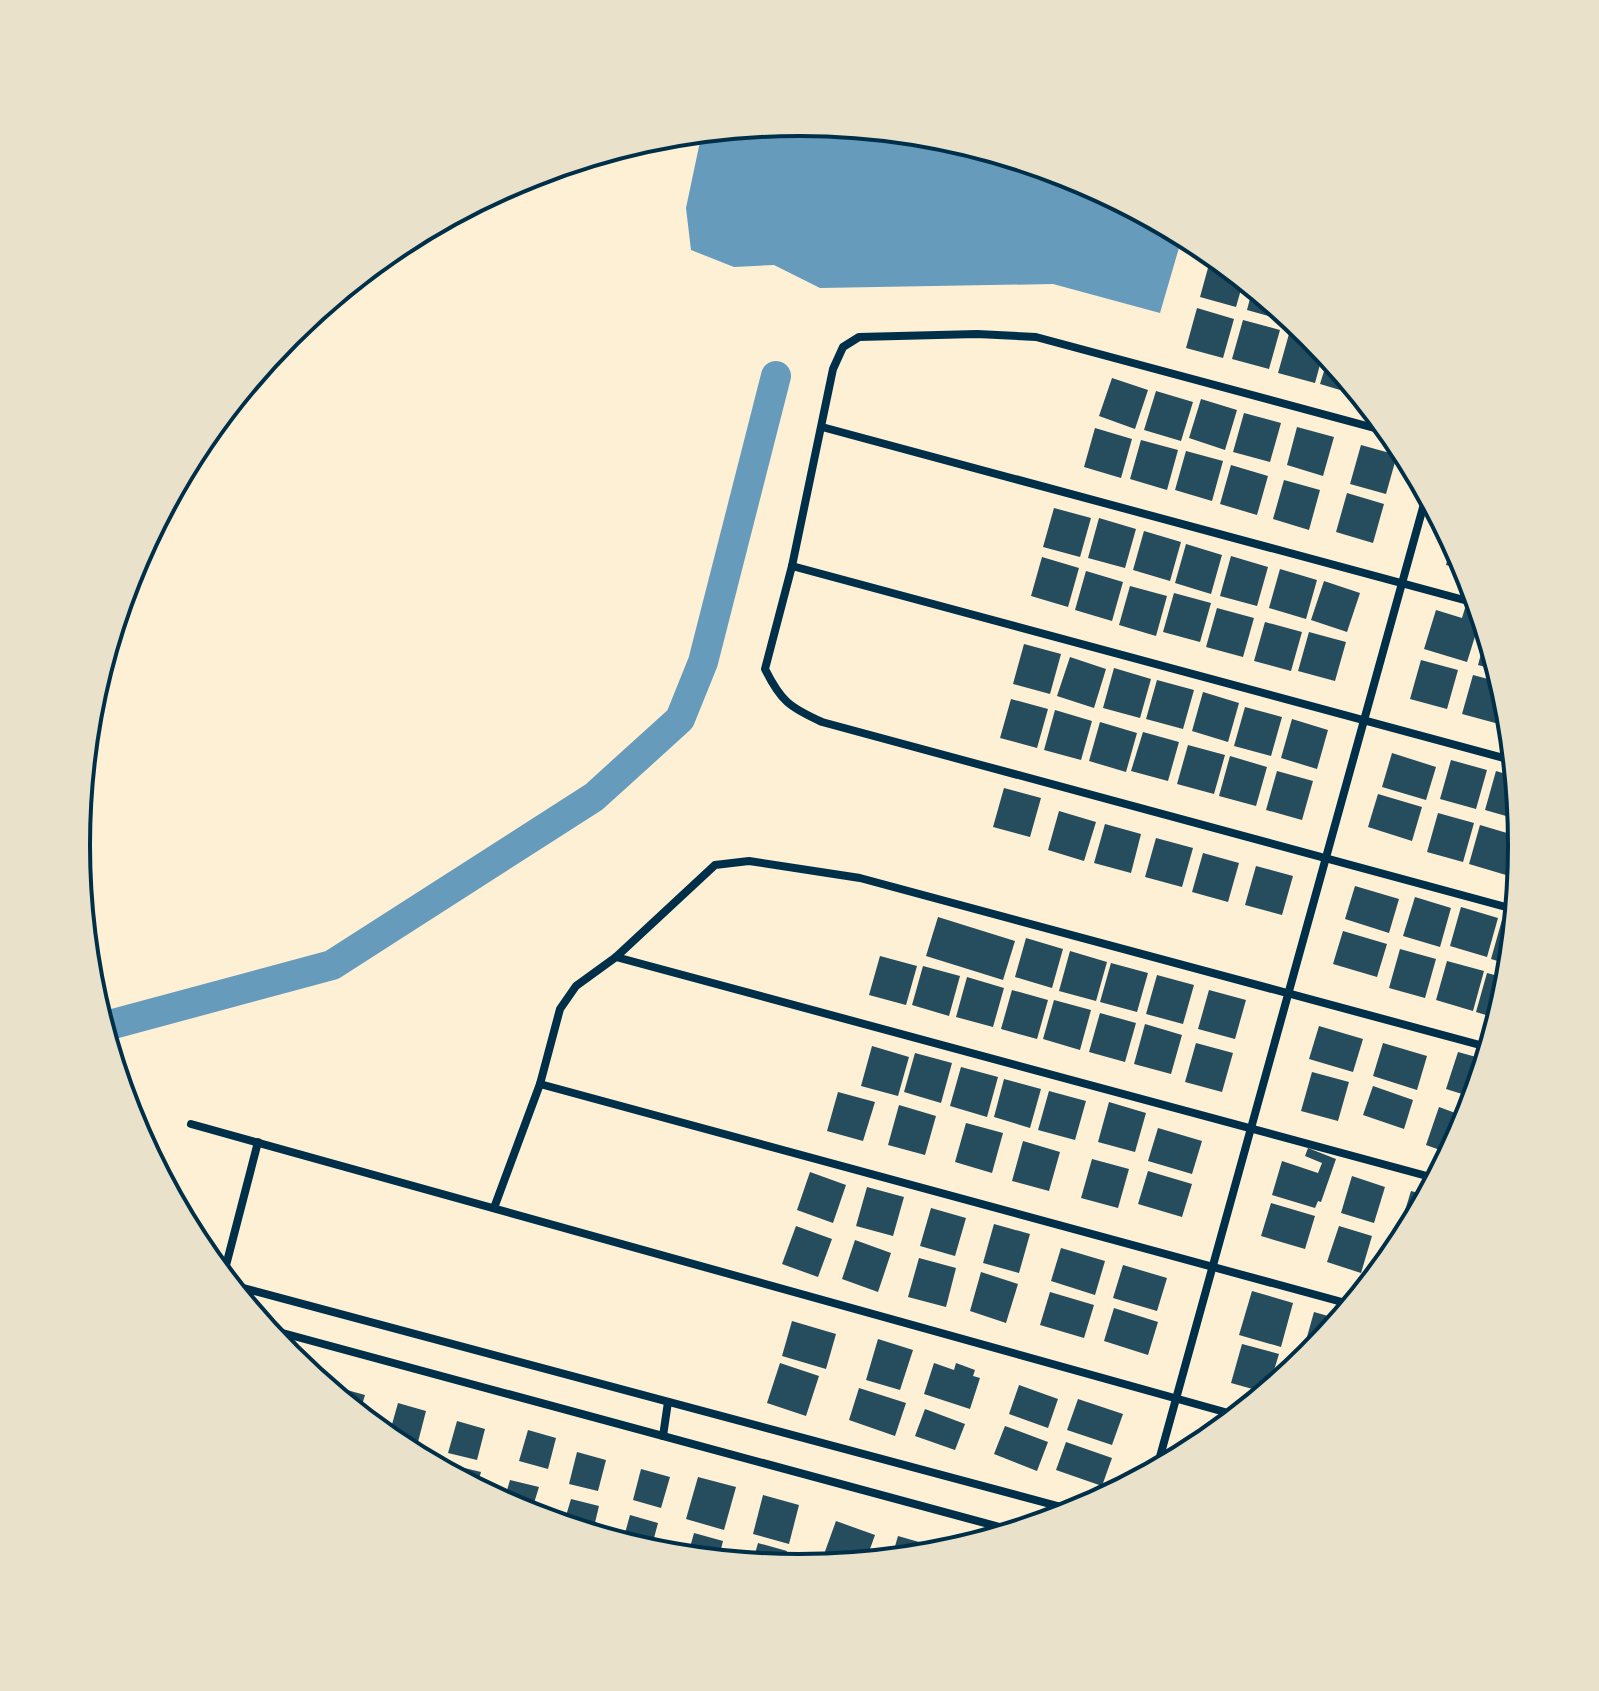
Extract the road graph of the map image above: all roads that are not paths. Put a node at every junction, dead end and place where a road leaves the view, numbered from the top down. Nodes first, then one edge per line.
1 (822, 427) junction
2 (1372, 427) edge
3 (1423, 508) edge
4 (792, 566) junction
5 (1402, 583) junction
6 (1465, 600) edge
7 (1364, 721) junction
8 (1503, 758) edge
9 (1326, 858) junction
10 (1506, 907) edge
11 (616, 957) junction
12 (1289, 993) junction
13 (1480, 1045) edge
14 (540, 1084) junction
15 (191, 1124) dead end
16 (1251, 1129) junction
17 (258, 1142) junction
18 (1427, 1176) edge
19 (494, 1208) junction
20 (227, 1263) edge
21 (1213, 1266) junction
22 (247, 1289) edge
23 (1342, 1302) edge
24 (286, 1334) edge
25 (1176, 1399) junction
26 (668, 1402) junction
27 (1225, 1412) edge
28 (663, 1436) junction
29 (1160, 1456) edge
30 (1058, 1506) edge
31 (998, 1526) edge

1 - 2 street
1 - 4 street
1 - 5 street
3 - 5 street
4 - 7 street
4 - 9 street
5 - 6 street
5 - 7 street
7 - 8 street
7 - 9 street
9 - 10 street
9 - 12 street
11 - 12 street
11 - 14 street
11 - 16 street
12 - 13 street
12 - 16 street
14 - 19 street
14 - 21 street
15 - 17 street
16 - 18 street
16 - 21 street
17 - 19 street
17 - 20 street
19 - 25 street
21 - 23 street
21 - 25 street
22 - 26 street
24 - 28 street
25 - 27 street
25 - 29 street
26 - 28 street
26 - 30 street
28 - 31 street

